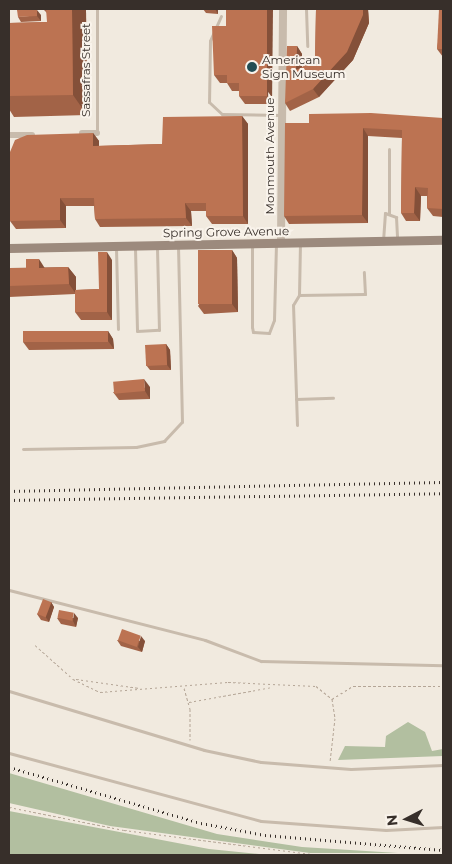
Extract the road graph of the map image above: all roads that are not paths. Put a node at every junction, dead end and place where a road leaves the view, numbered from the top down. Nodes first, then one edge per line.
1 (97, 9) edge
2 (283, 9) edge
3 (306, 9) edge
4 (221, 16) dead end
5 (306, 46) dead end
6 (282, 115) junction
7 (97, 133) joint
8 (41, 134) edge
9 (69, 134) edge
10 (9, 135) edge
11 (389, 149) dead end
12 (389, 213) junction
13 (443, 240) edge
14 (382, 242) junction
15 (398, 242) junction
16 (279, 243) junction
17 (300, 243) junction
18 (252, 244) junction
19 (178, 245) junction
20 (135, 246) junction
21 (157, 246) junction
22 (116, 247) junction
23 (9, 248) edge
24 (364, 272) dead end
25 (298, 295) junction
26 (118, 329) dead end
27 (333, 398) dead end
28 (296, 399) junction
29 (297, 425) dead end
30 (23, 449) dead end
31 (9, 590) edge
32 (443, 665) edge
33 (9, 691) edge
34 (9, 753) edge
35 (443, 765) edge
36 (443, 827) edge

1 - 7 lane, Sassafras Street
2 - 6 street, Monmouth Avenue
3 - 5 lane
4 - 6 lane
6 - 16 street, Monmouth Avenue
7 - 9 street, Sassafras Street
8 - 10 street
11 - 12 lane
12 - 14 lane
12 - 15 lane
13 - 15 main road, Spring Grove Avenue
14 - 15 main road, Spring Grove Avenue
14 - 17 main road, Spring Grove Avenue
16 - 17 main road, Spring Grove Avenue
16 - 18 main road, Spring Grove Avenue
16 - 18 lane
17 - 25 lane
18 - 19 main road, Spring Grove Avenue
19 - 21 main road, Spring Grove Avenue
19 - 30 lane
20 - 21 main road, Spring Grove Avenue
20 - 21 lane
20 - 22 main road, Spring Grove Avenue
22 - 23 main road, Spring Grove Avenue
22 - 26 lane
24 - 25 lane
25 - 28 lane
27 - 28 lane
28 - 29 lane
31 - 32 lane
33 - 35 lane
34 - 36 lane

